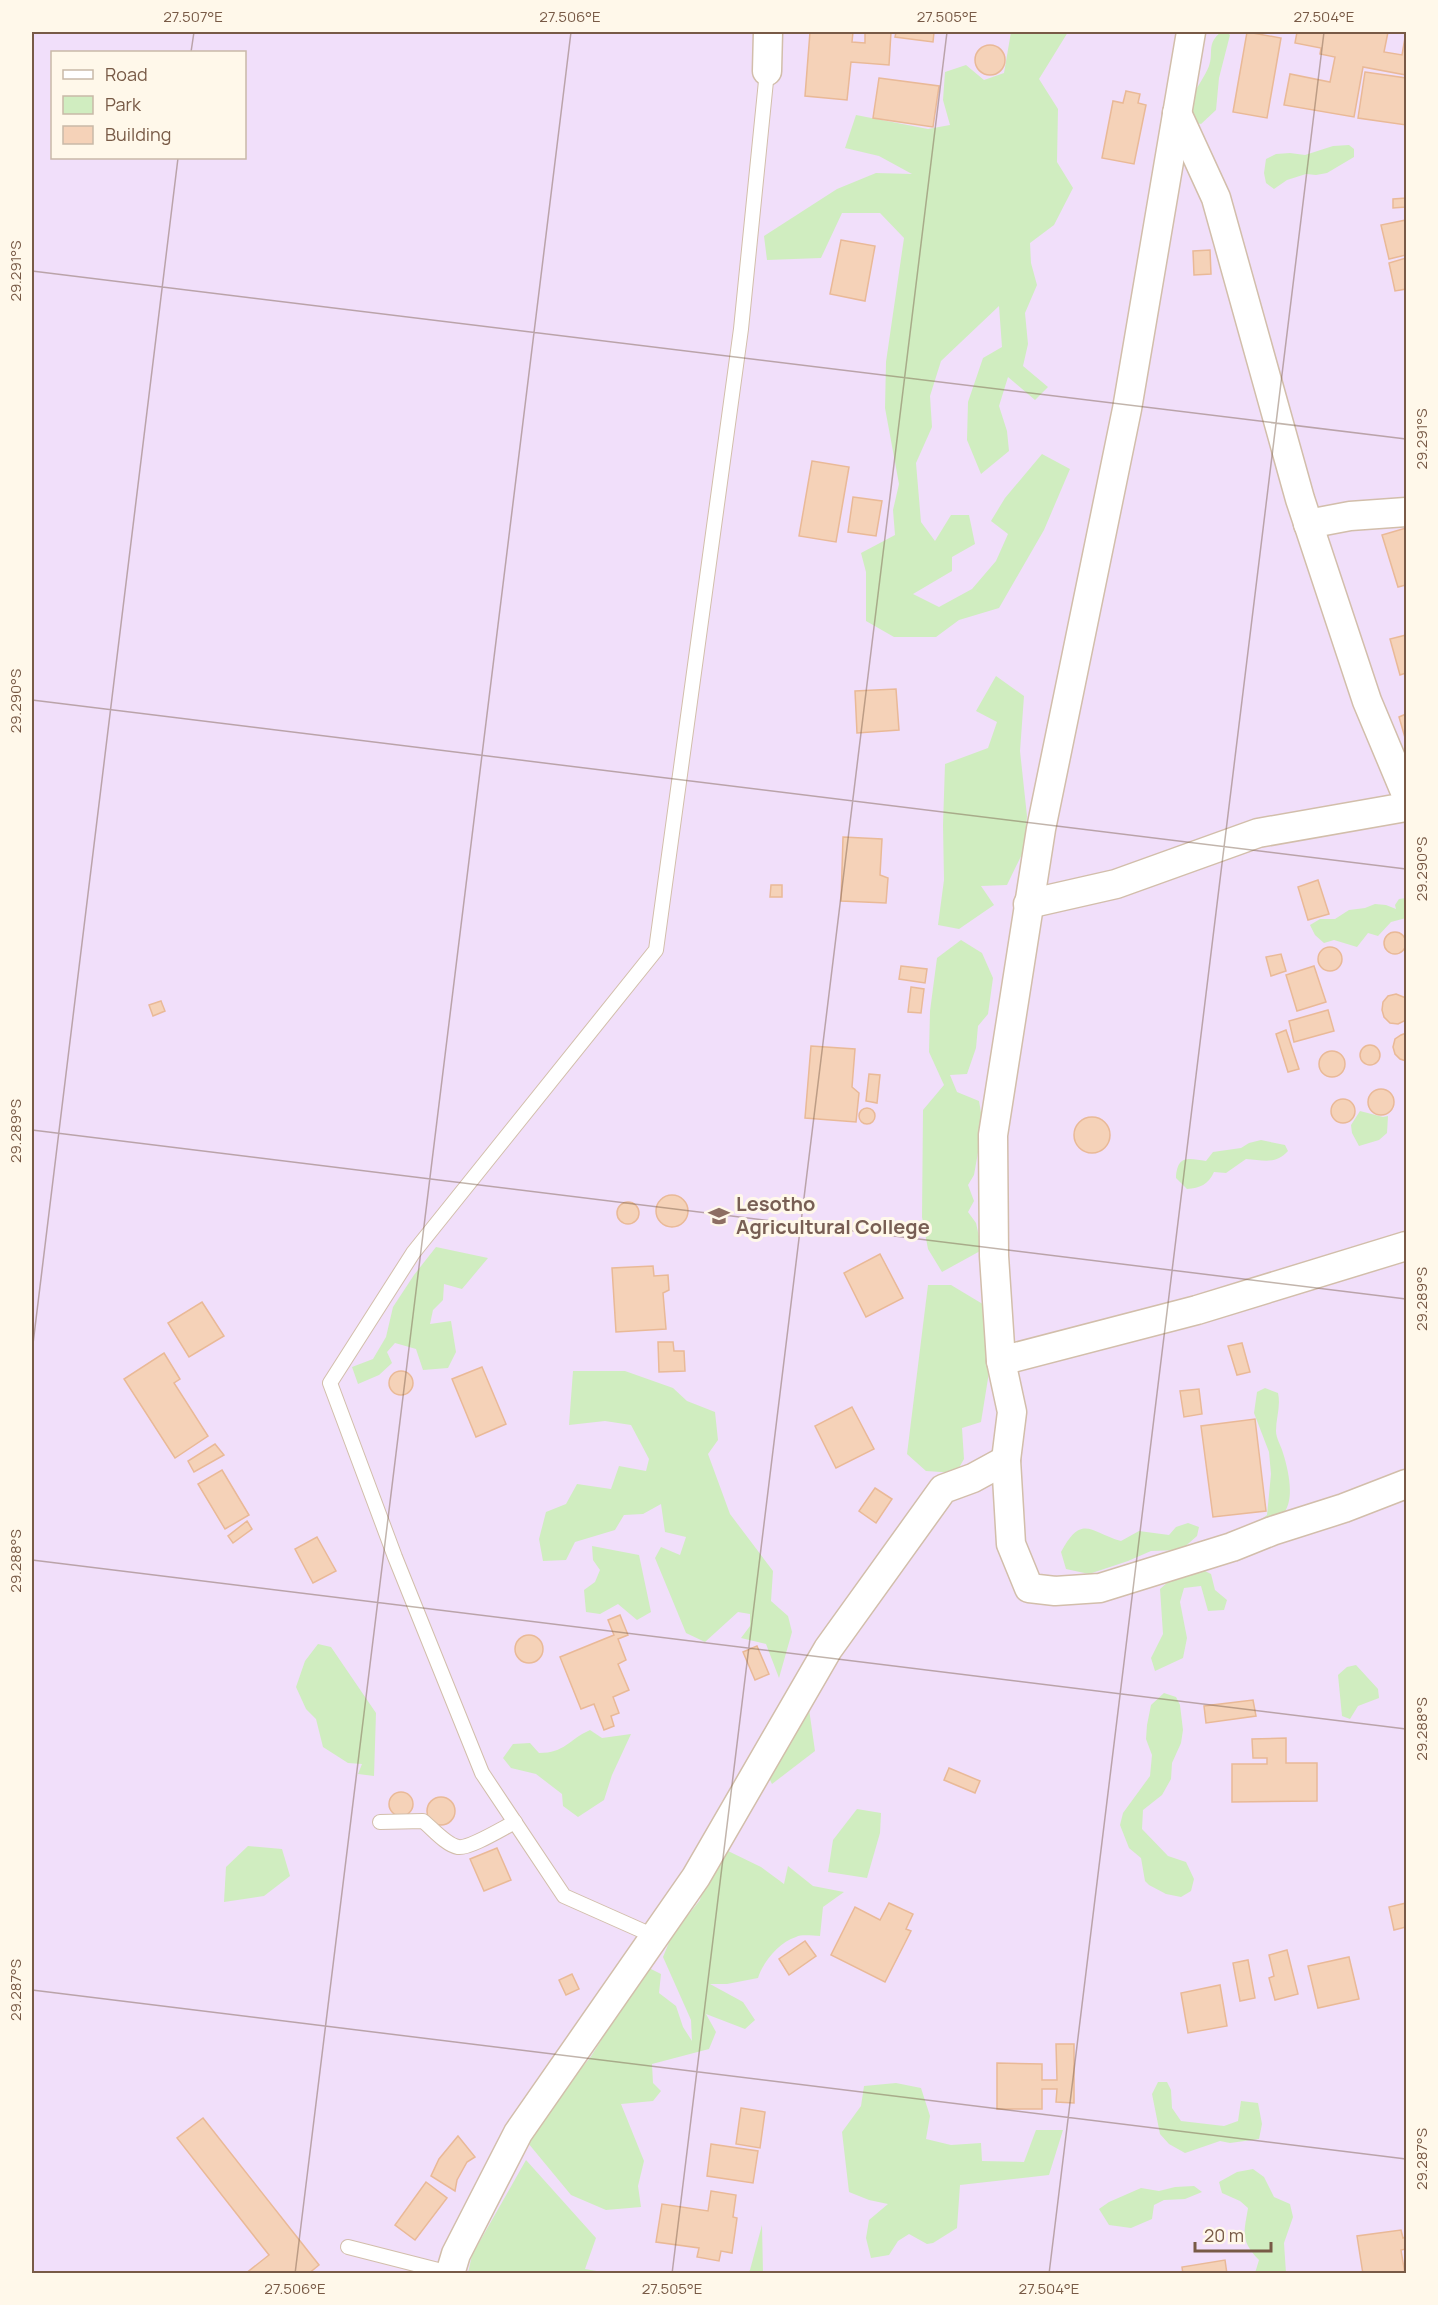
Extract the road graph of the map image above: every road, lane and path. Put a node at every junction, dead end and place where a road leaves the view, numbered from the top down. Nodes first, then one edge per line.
1 (768, 32) edge
2 (1191, 32) edge
3 (767, 71) joint
4 (1177, 113) junction
5 (1407, 512) edge
6 (1308, 525) junction
7 (1407, 794) edge
8 (1407, 807) edge
9 (1028, 904) junction
10 (1407, 1246) edge
11 (1001, 1361) junction
12 (1006, 1460) junction
13 (1407, 1484) edge
14 (380, 1822) dead end
15 (515, 1822) junction
16 (654, 1936) junction
17 (348, 2247) dead end
18 (450, 2273) edge

1 - 3 street
2 - 4 street
3 - 15 lane
4 - 6 street
4 - 9 street
5 - 6 street
6 - 7 street
8 - 9 street
9 - 11 street
10 - 11 street
11 - 12 street
12 - 13 street
12 - 16 street
14 - 15 lane
15 - 16 lane
16 - 18 street
17 - 18 lane

